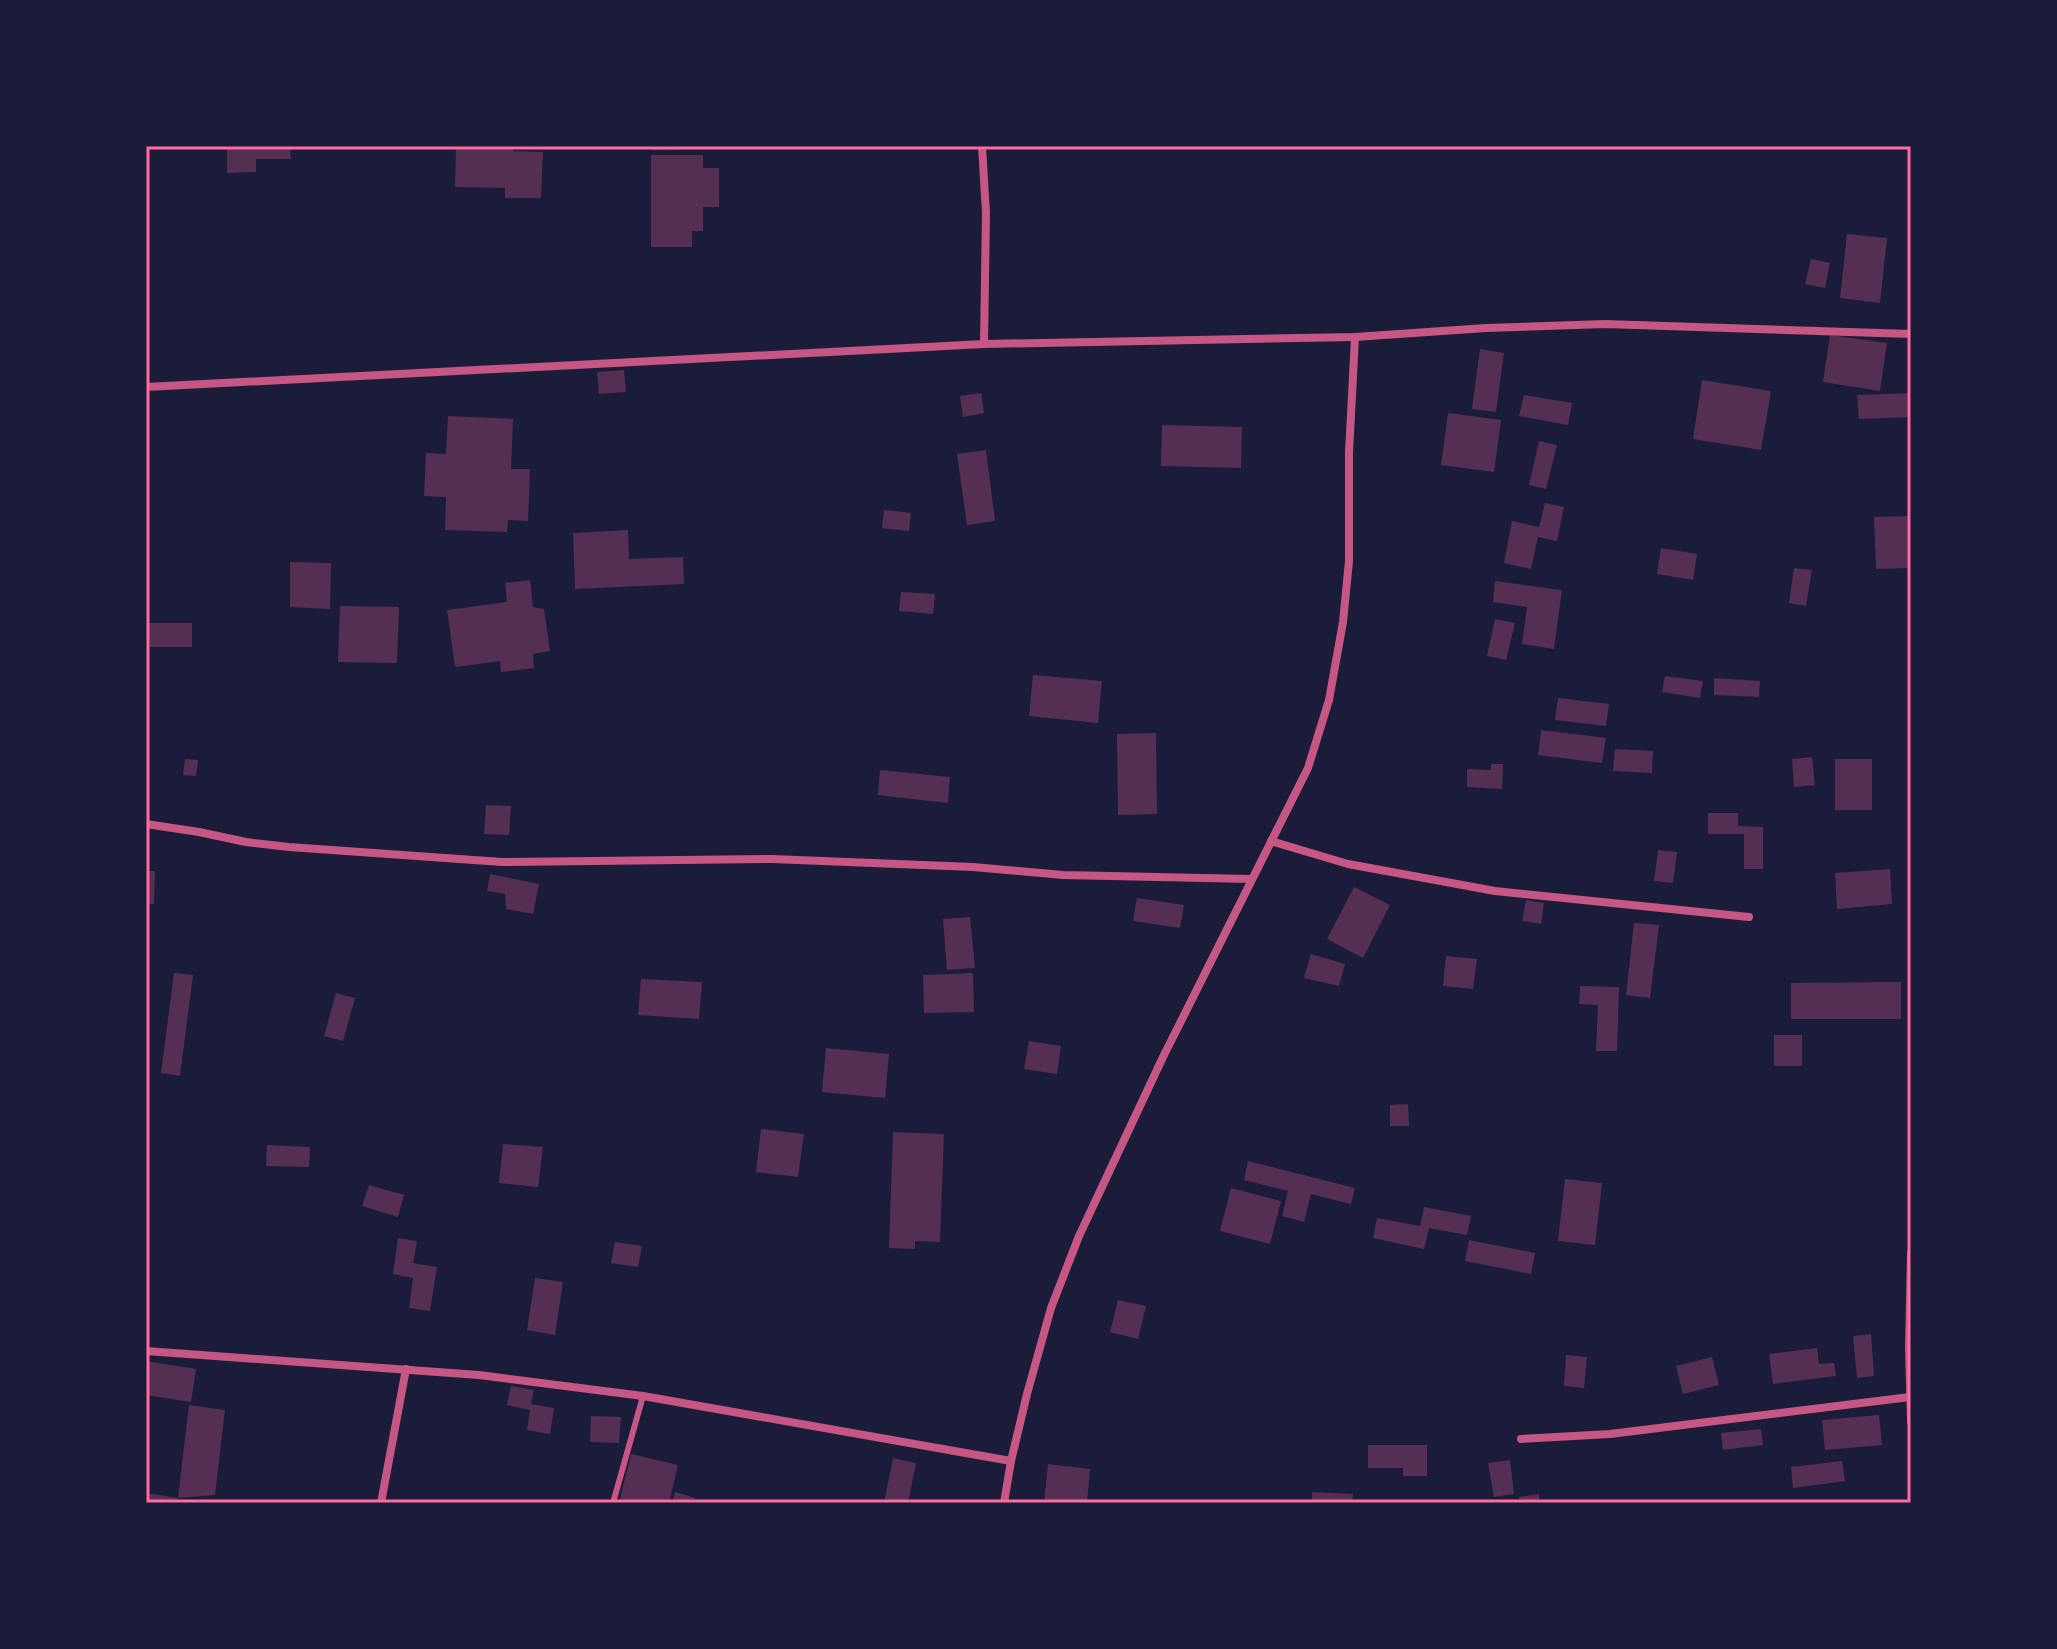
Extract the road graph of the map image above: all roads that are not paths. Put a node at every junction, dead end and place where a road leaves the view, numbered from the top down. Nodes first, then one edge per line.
1 (982, 146) edge
2 (1911, 334) edge
3 (1355, 337) junction
4 (984, 344) junction
5 (146, 387) edge
6 (146, 824) edge
7 (1271, 841) junction
8 (1251, 879) junction
9 (1749, 917) dead end
10 (1911, 1253) edge
11 (146, 1351) edge
12 (406, 1369) junction
13 (643, 1396) junction
14 (1910, 1397) edge
15 (1911, 1422) edge
16 (1521, 1439) dead end
17 (1011, 1461) junction
18 (381, 1503) edge
19 (613, 1503) edge
20 (1004, 1503) edge

1 - 4 street
2 - 3 street
3 - 4 street
3 - 7 street
4 - 5 street
6 - 8 street
7 - 8 street
7 - 9 street
8 - 17 street
10 - 14 street
11 - 12 street
12 - 13 street
12 - 18 street
13 - 17 street
13 - 19 lane
14 - 15 street
14 - 16 street
17 - 20 street

